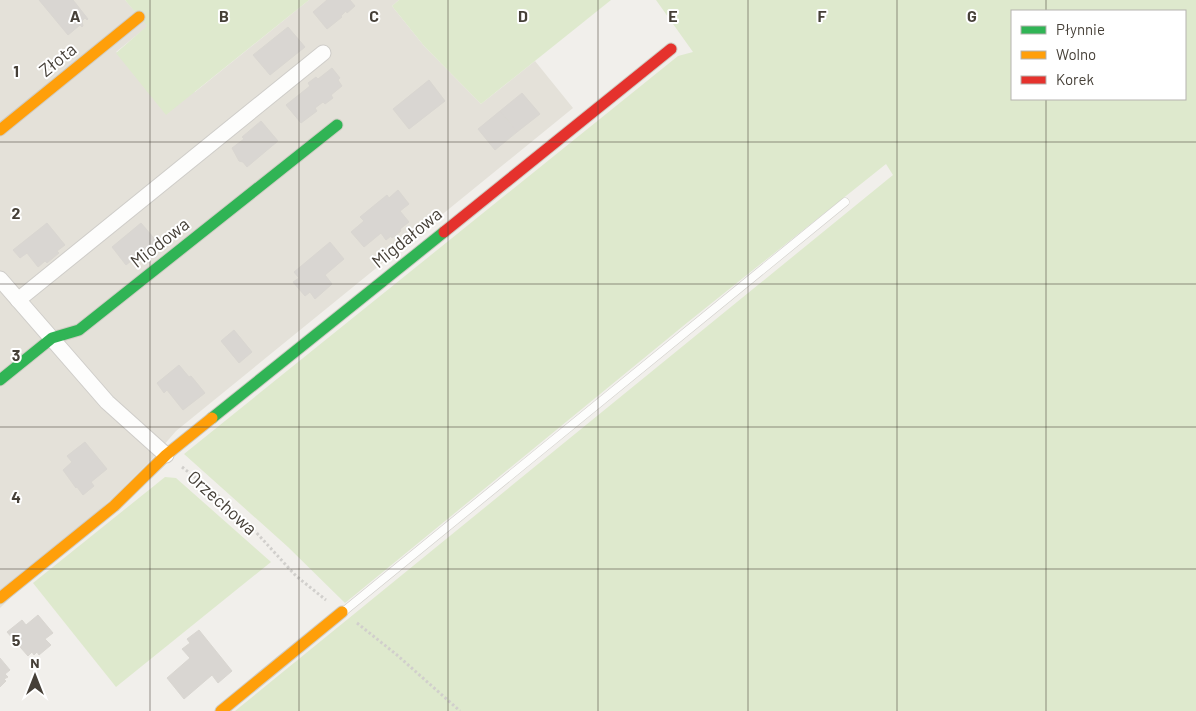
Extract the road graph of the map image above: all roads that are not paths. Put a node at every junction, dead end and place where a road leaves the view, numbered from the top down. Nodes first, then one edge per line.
1 (139, 17) dead end
2 (671, 49) dead end
3 (323, 53) dead end
4 (337, 125) dead end
5 (0, 130) edge
6 (844, 202) dead end
7 (0, 279) edge
8 (18, 300) junction
9 (52, 338) junction
10 (0, 380) edge
11 (166, 455) junction
12 (0, 598) edge
13 (342, 612) joint
14 (221, 711) edge

1 - 5 street, Złota
2 - 11 street, Migdałowa
3 - 8 street
4 - 9 street, Miodowa
6 - 13 lane
7 - 8 street
8 - 9 street
9 - 10 street, Miodowa
9 - 11 street
11 - 12 street, Migdałowa
13 - 14 street

